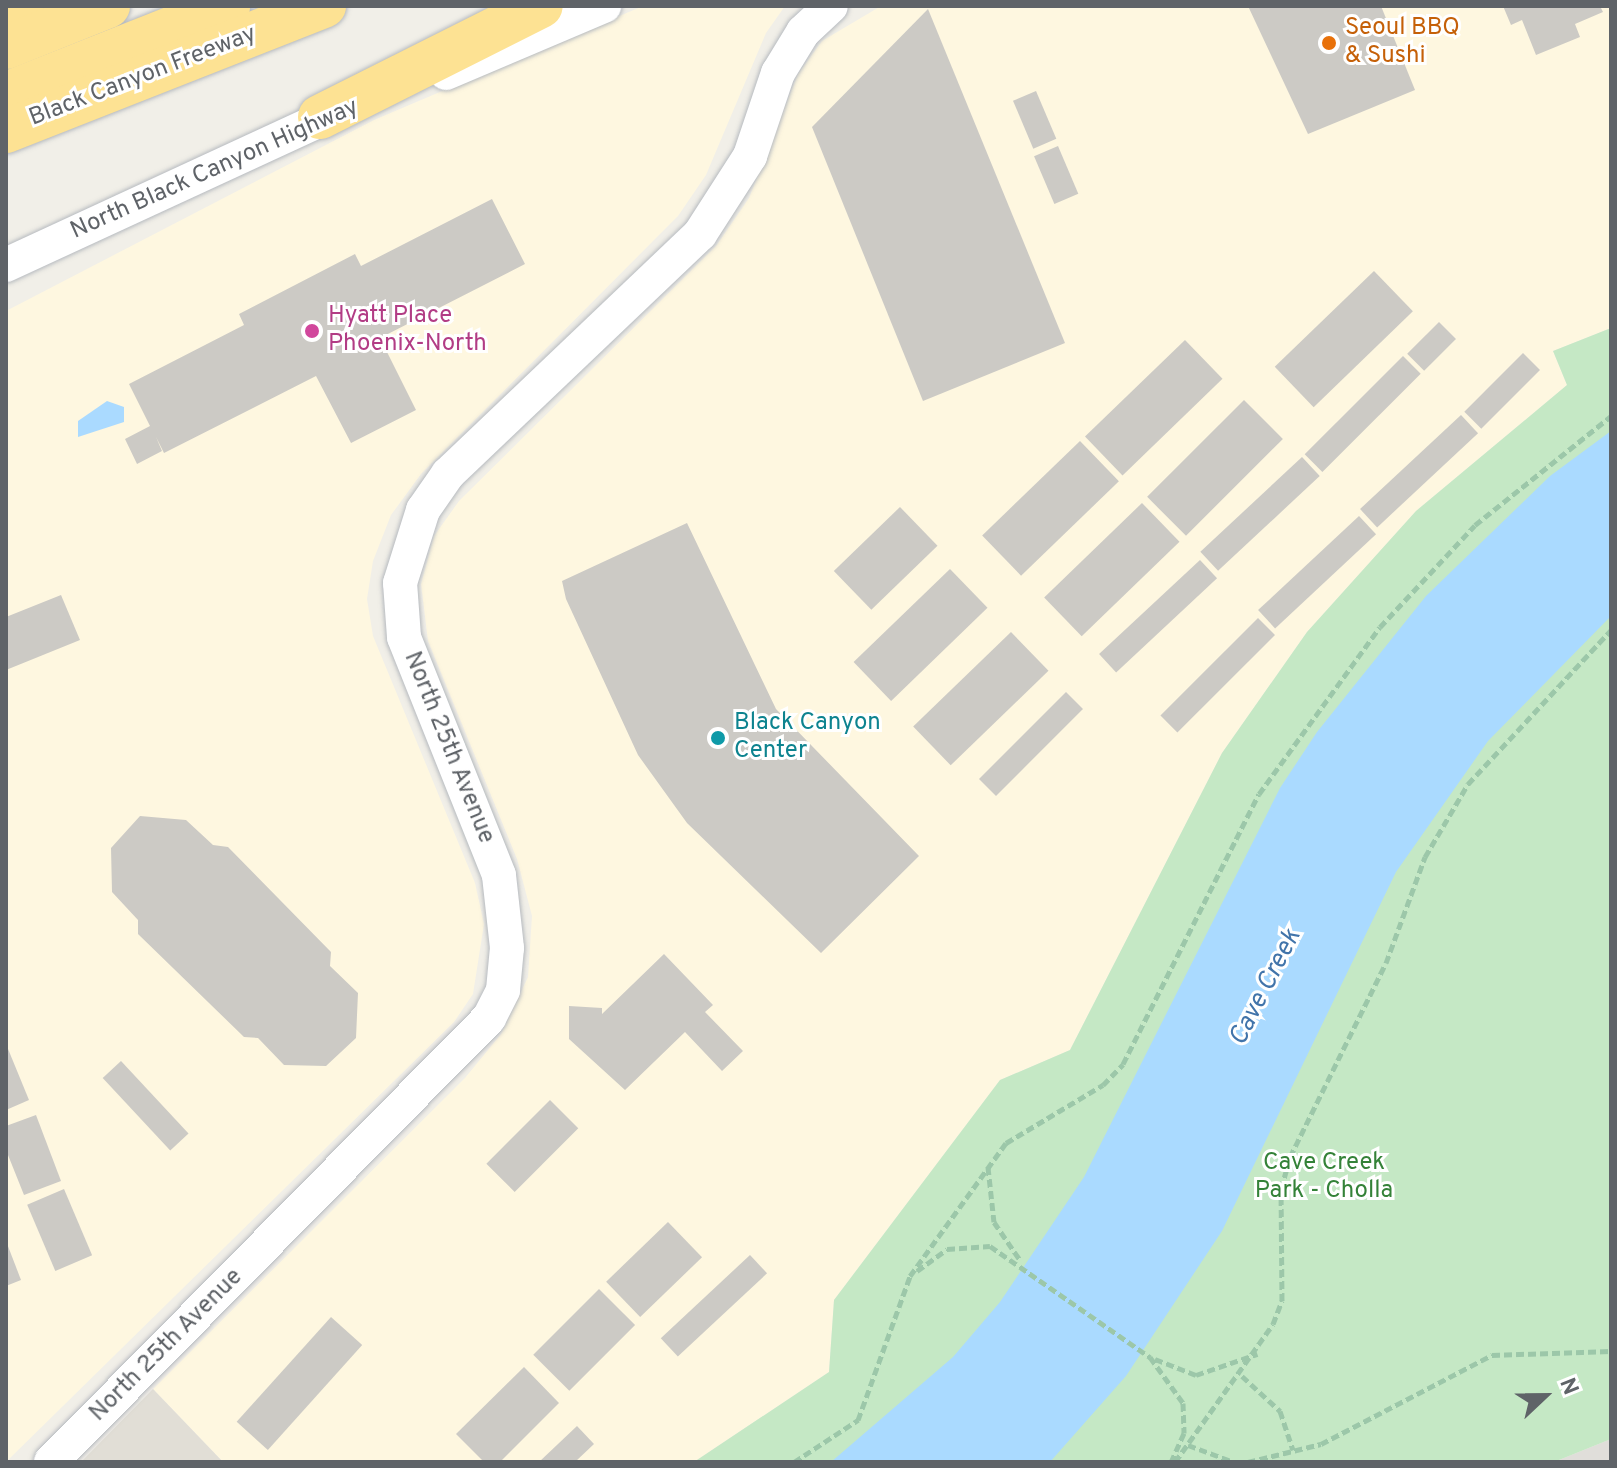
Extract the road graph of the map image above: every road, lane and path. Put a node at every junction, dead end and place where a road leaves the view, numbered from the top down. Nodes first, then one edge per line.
1 (22, 6) edge
2 (108, 6) edge
3 (228, 6) edge
4 (324, 6) edge
5 (541, 6) edge
6 (604, 6) edge
7 (831, 6) edge
8 (6, 12) edge
9 (6, 47) edge
10 (6, 94) edge
11 (320, 117) junction
12 (6, 131) edge
13 (6, 265) edge
14 (1611, 416) edge
15 (1611, 630) edge
16 (988, 1166) junction
17 (1023, 1264) junction
18 (910, 1276) junction
19 (1611, 1351) edge
20 (1260, 1352) junction
21 (1150, 1357) junction
22 (1242, 1376) junction
23 (1188, 1445) junction
24 (1293, 1450) junction
25 (51, 1462) edge
26 (794, 1462) edge
27 (1173, 1462) edge
28 (1234, 1462) edge
29 (1248, 1462) edge

1 - 8 highway
2 - 9 highway
3 - 10 highway
4 - 12 highway, Black Canyon Freeway
5 - 11 highway
6 - 11 street, North Black Canyon Highway
7 - 25 street, North 25th Avenue
11 - 13 street, North Black Canyon Highway
14 - 16 path
15 - 20 path
16 - 17 path
16 - 18 path
17 - 18 path
17 - 21 path
18 - 26 path
19 - 24 path
20 - 21 path
20 - 22 path
21 - 27 path
22 - 23 path
22 - 24 path
23 - 27 path
23 - 28 path
24 - 29 path

